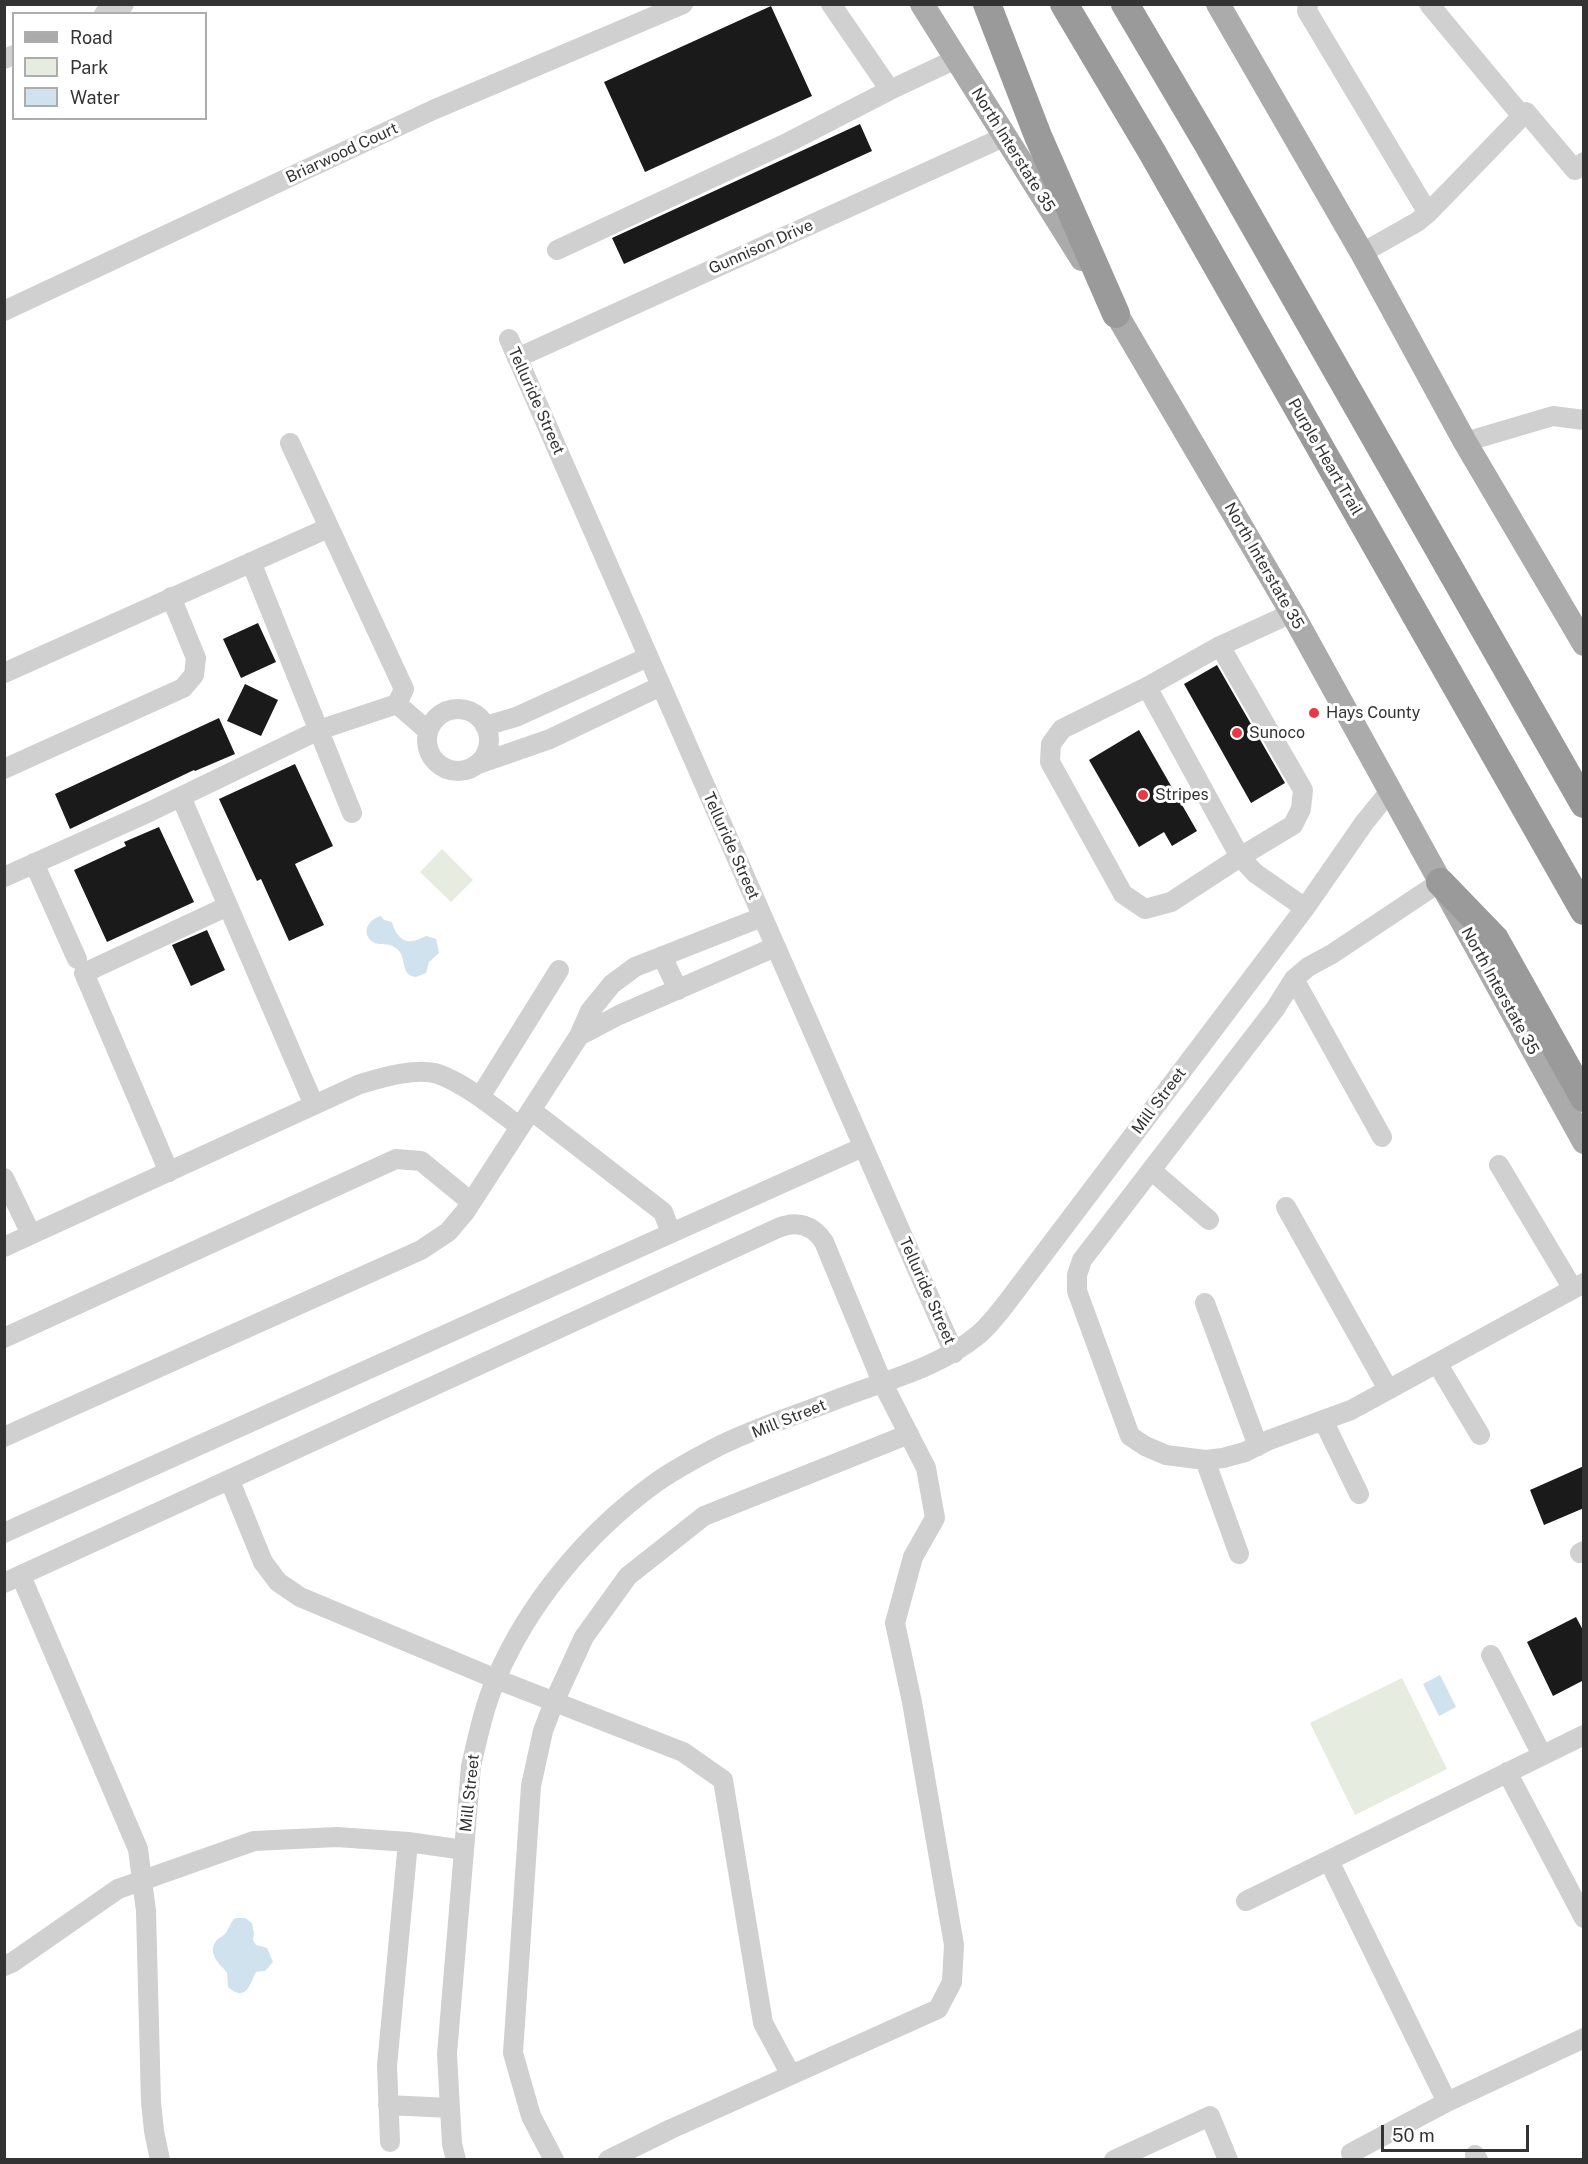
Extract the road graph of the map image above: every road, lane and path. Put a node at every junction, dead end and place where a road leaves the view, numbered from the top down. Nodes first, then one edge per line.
1 (124, 4) edge
2 (683, 4) edge
3 (831, 4) edge
4 (922, 4) edge
5 (987, 4) edge
6 (1064, 4) edge
7 (1125, 4) edge
8 (1218, 4) edge
9 (1308, 4) edge
10 (1429, 4) edge
11 (108, 12) edge
12 (956, 59) junction
13 (890, 90) junction
14 (1522, 117) junction
15 (1004, 137) junction
16 (1584, 162) edge
17 (1428, 213) junction
18 (557, 250) dead end
19 (1362, 253) junction
20 (4, 311) edge
21 (1116, 314) junction
22 (509, 339) dead end
23 (517, 358) junction
24 (1584, 420) edge
25 (1465, 442) junction
26 (290, 443) dead end
27 (328, 528) junction
28 (251, 562) junction
29 (171, 597) junction
30 (1292, 613) junction
31 (1584, 644) edge
32 (1220, 646) junction
33 (648, 657) junction
34 (4, 673) edge
35 (661, 686) junction
36 (1147, 687) junction
37 (553, 700) junction
38 (398, 704) junction
39 (485, 726) junction
40 (319, 730) junction
41 (428, 731) junction
42 (565, 732) junction
43 (478, 764) junction
44 (4, 769) edge
45 (1389, 792) junction
46 (182, 797) junction
47 (1584, 804) edge
48 (352, 813) dead end
49 (1240, 857) junction
50 (34, 862) junction
51 (4, 877) edge
52 (1440, 882) junction
53 (228, 906) junction
54 (1305, 908) junction
55 (1584, 911) edge
56 (762, 917) junction
57 (775, 947) junction
58 (662, 956) junction
59 (77, 959) dead end
60 (559, 970) dead end
61 (1294, 979) junction
62 (678, 990) junction
63 (579, 1036) junction
64 (480, 1097) junction
65 (1584, 1098) edge
66 (314, 1105) junction
67 (531, 1110) junction
68 (520, 1127) junction
69 (1382, 1137) dead end
70 (1584, 1142) edge
71 (863, 1147) junction
72 (1498, 1165) dead end
73 (1151, 1170) junction
74 (169, 1172) junction
75 (4, 1178) edge
76 (471, 1202) junction
77 (1286, 1207) dead end
78 (1209, 1220) dead end
79 (671, 1233) junction
80 (31, 1234) junction
81 (4, 1246) edge
82 (1578, 1286) edge
83 (1205, 1303) dead end
84 (4, 1338) edge
85 (954, 1353) junction
86 (1437, 1363) junction
87 (882, 1382) junction
88 (1388, 1389) junction
89 (1323, 1420) junction
90 (909, 1434) junction
91 (1480, 1435) dead end
92 (4, 1437) edge
93 (1258, 1446) junction
94 (1205, 1460) junction
95 (230, 1481) junction
96 (1359, 1494) dead end
97 (4, 1533) edge
98 (1239, 1554) dead end
99 (13, 1580) edge
100 (1491, 1655) dead end
101 (496, 1679) junction
102 (554, 1702) junction
103 (1584, 1735) edge
104 (1542, 1755) junction
105 (1507, 1772) junction
106 (408, 1842) junction
107 (464, 1850) junction
108 (1329, 1861) junction
109 (144, 1881) junction
110 (1246, 1901) dead end
111 (1584, 1918) edge
112 (4, 1965) edge
113 (1584, 2038) edge
114 (791, 2075) junction
115 (1447, 2102) junction
116 (388, 2105) junction
117 (450, 2108) junction
118 (390, 2142) dead end
119 (1351, 2152) dead end
120 (160, 2160) edge
121 (456, 2160) edge
122 (554, 2160) edge
123 (608, 2160) edge
124 (1114, 2160) edge
125 (1228, 2160) edge

1 - 11 street
2 - 20 street, Briarwood Court
3 - 13 street
4 - 12 main road, North Interstate 35
5 - 21 highway
6 - 55 highway, Purple Heart Trail
7 - 47 highway
8 - 19 main road
9 - 17 street
10 - 14 street
12 - 13 street
12 - 15 main road, North Interstate 35
13 - 18 street
14 - 16 street
14 - 17 street
15 - 21 main road, North Interstate 35
15 - 23 street, Gunnison Drive
17 - 19 street
19 - 25 main road
21 - 30 main road, North Interstate 35
22 - 23 street, Telluride Street
23 - 33 street, Telluride Street
24 - 25 street
25 - 31 main road
26 - 27 street
27 - 28 street
27 - 38 street
28 - 29 street
28 - 40 street
29 - 34 street
29 - 44 street
30 - 32 street
30 - 45 main road, North Interstate 35
32 - 36 street
32 - 49 street
33 - 35 street, Telluride Street
33 - 37 street
35 - 42 street
35 - 56 street, Telluride Street
36 - 49 street
36 - 49 street
37 - 39 street
37 - 42 street
38 - 40 street
38 - 41 street
39 - 41 street
39 - 43 street
40 - 46 street
40 - 48 street
41 - 43 street
42 - 43 street
45 - 52 main road, North Interstate 35
45 - 54 street, Mill Street
46 - 50 street
46 - 53 street
49 - 54 street
50 - 51 street
50 - 59 street
52 - 61 street
52 - 65 highway
52 - 70 main road, North Interstate 35
53 - 66 street
53 - 74 street
54 - 85 street, Mill Street
56 - 57 street, Telluride Street
56 - 58 street
57 - 62 street
57 - 71 street, Telluride Street
58 - 62 street
58 - 63 street
60 - 64 street
61 - 69 street
61 - 73 street
62 - 63 street
63 - 67 street
64 - 66 street
64 - 68 street
66 - 74 street
67 - 68 street
67 - 79 street
68 - 76 street
71 - 79 street
71 - 85 street, Telluride Street
72 - 82 street
73 - 78 street
73 - 94 street
74 - 80 street
75 - 80 street
76 - 84 street
76 - 92 street
77 - 88 street
79 - 97 street
80 - 81 street
82 - 86 street
83 - 93 street
85 - 87 street, Mill Street
86 - 88 street
86 - 91 street
87 - 90 street
87 - 95 street
87 - 101 street, Mill Street
88 - 89 street
89 - 93 street
89 - 96 street
90 - 102 street
90 - 114 street
93 - 94 street
94 - 98 street
95 - 99 street
95 - 101 street
99 - 109 street
100 - 104 street
101 - 102 street
101 - 107 street, Mill Street
102 - 114 street
102 - 122 street
103 - 104 street
104 - 105 street
105 - 108 street
105 - 111 street
106 - 107 street
106 - 109 street
106 - 116 street
107 - 117 street, Mill Street
108 - 110 street
108 - 115 street
109 - 112 street
109 - 120 street
113 - 115 street
114 - 123 street
115 - 119 street
116 - 117 street
116 - 118 street
117 - 121 street, Mill Street
124 - 125 street

